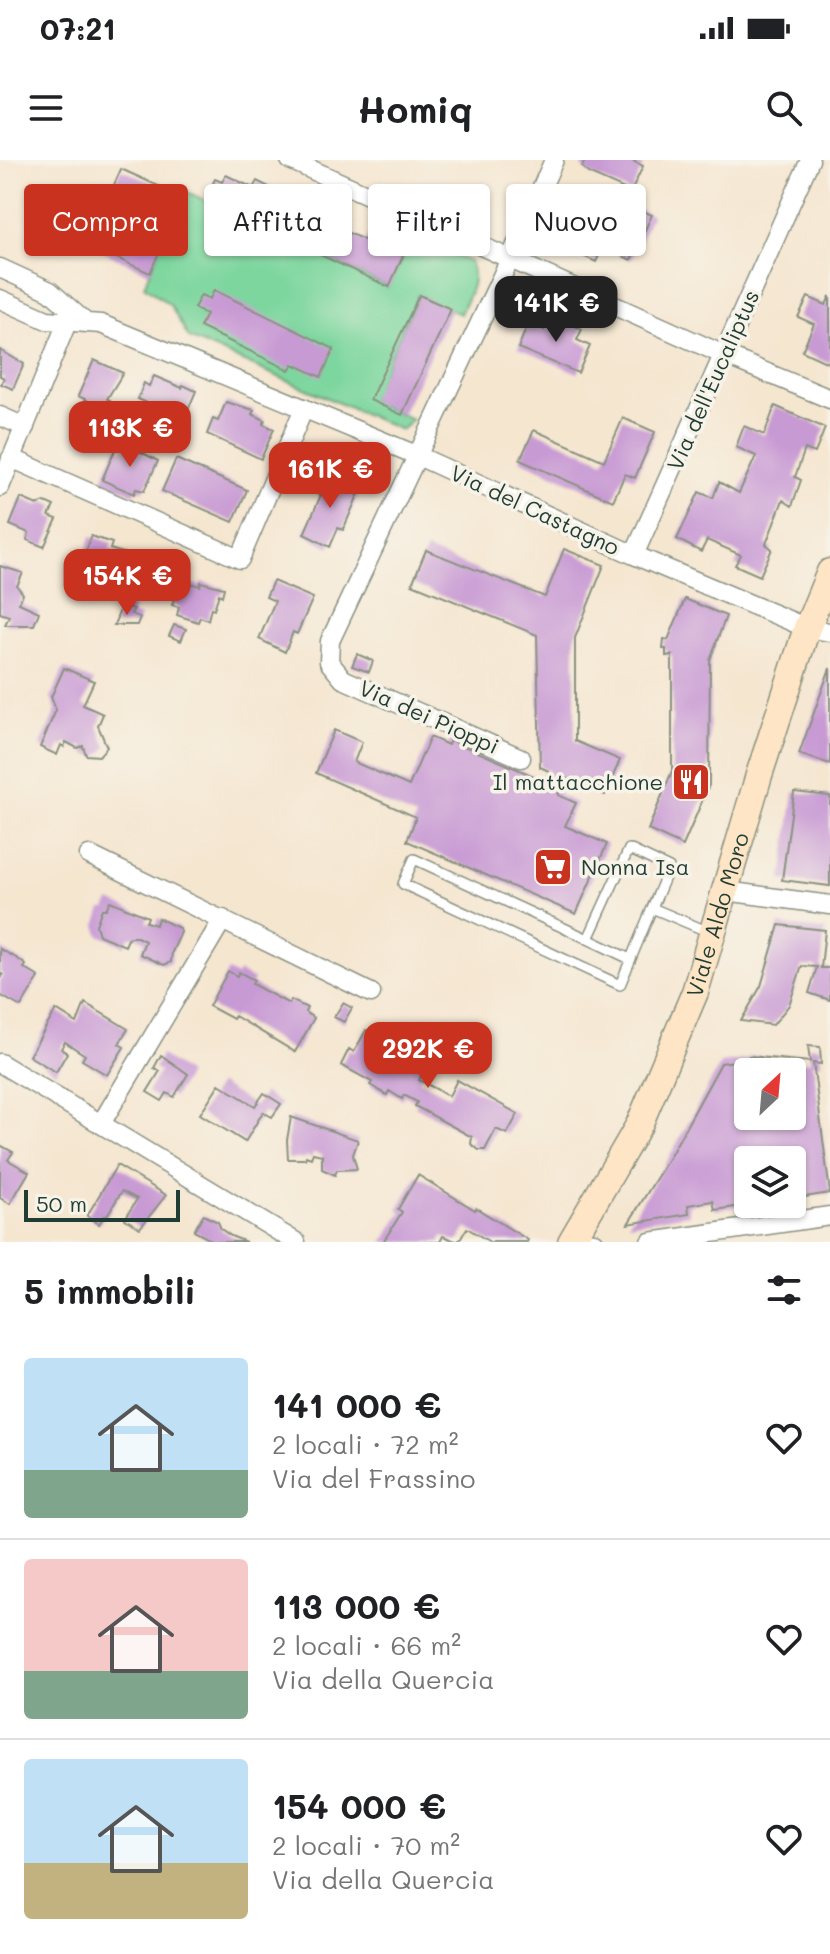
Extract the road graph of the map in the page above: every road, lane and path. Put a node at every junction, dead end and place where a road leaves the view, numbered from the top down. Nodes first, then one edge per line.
1 (290, 160) edge
2 (554, 160) edge
3 (810, 160) edge
4 (510, 259) junction
5 (0, 268) edge
6 (0, 299) edge
7 (76, 321) junction
8 (724, 355) junction
9 (830, 399) edge
10 (304, 408) junction
11 (0, 416) edge
12 (25, 427) junction
13 (416, 455) junction
14 (11, 458) junction
15 (0, 487) edge
16 (634, 555) junction
17 (830, 572) edge
18 (819, 630) edge
19 (521, 758) dead end
20 (89, 855) dead end
21 (725, 891) junction
22 (830, 905) edge
23 (652, 908) junction
24 (223, 919) junction
25 (712, 934) junction
26 (588, 939) junction
27 (630, 959) junction
28 (371, 993) dead end
29 (0, 1063) edge
30 (102, 1122) junction
31 (830, 1216) edge
32 (579, 1241) edge
33 (296, 1242) edge
34 (650, 1242) edge

1 - 4 street
2 - 4 street, Via dei Pioppi
3 - 8 street, Via dell'Eucaliptus
4 - 8 street
4 - 13 street, Via dei Pioppi
5 - 7 street, Via del Castagno
6 - 7 street, Via del Castagno
7 - 10 street, Via del Castagno
7 - 12 street
8 - 9 street
8 - 16 street, Via dell'Eucaliptus
10 - 13 street, Via del Castagno
10 - 14 street
11 - 12 street
12 - 14 street
13 - 16 street, Via del Castagno
13 - 19 street, Via dei Pioppi
14 - 15 street
16 - 18 street, Via del Castagno
17 - 18 main road, Viale Aldo Moro
18 - 21 main road, Viale Aldo Moro
20 - 24 street
21 - 22 street
21 - 25 main road, Viale Aldo Moro
23 - 25 lane
23 - 26 lane
23 - 27 lane
24 - 28 street
24 - 30 street
25 - 32 main road, Viale Aldo Moro
26 - 27 lane
26 - 27 lane
29 - 30 street
30 - 33 street
31 - 34 street

